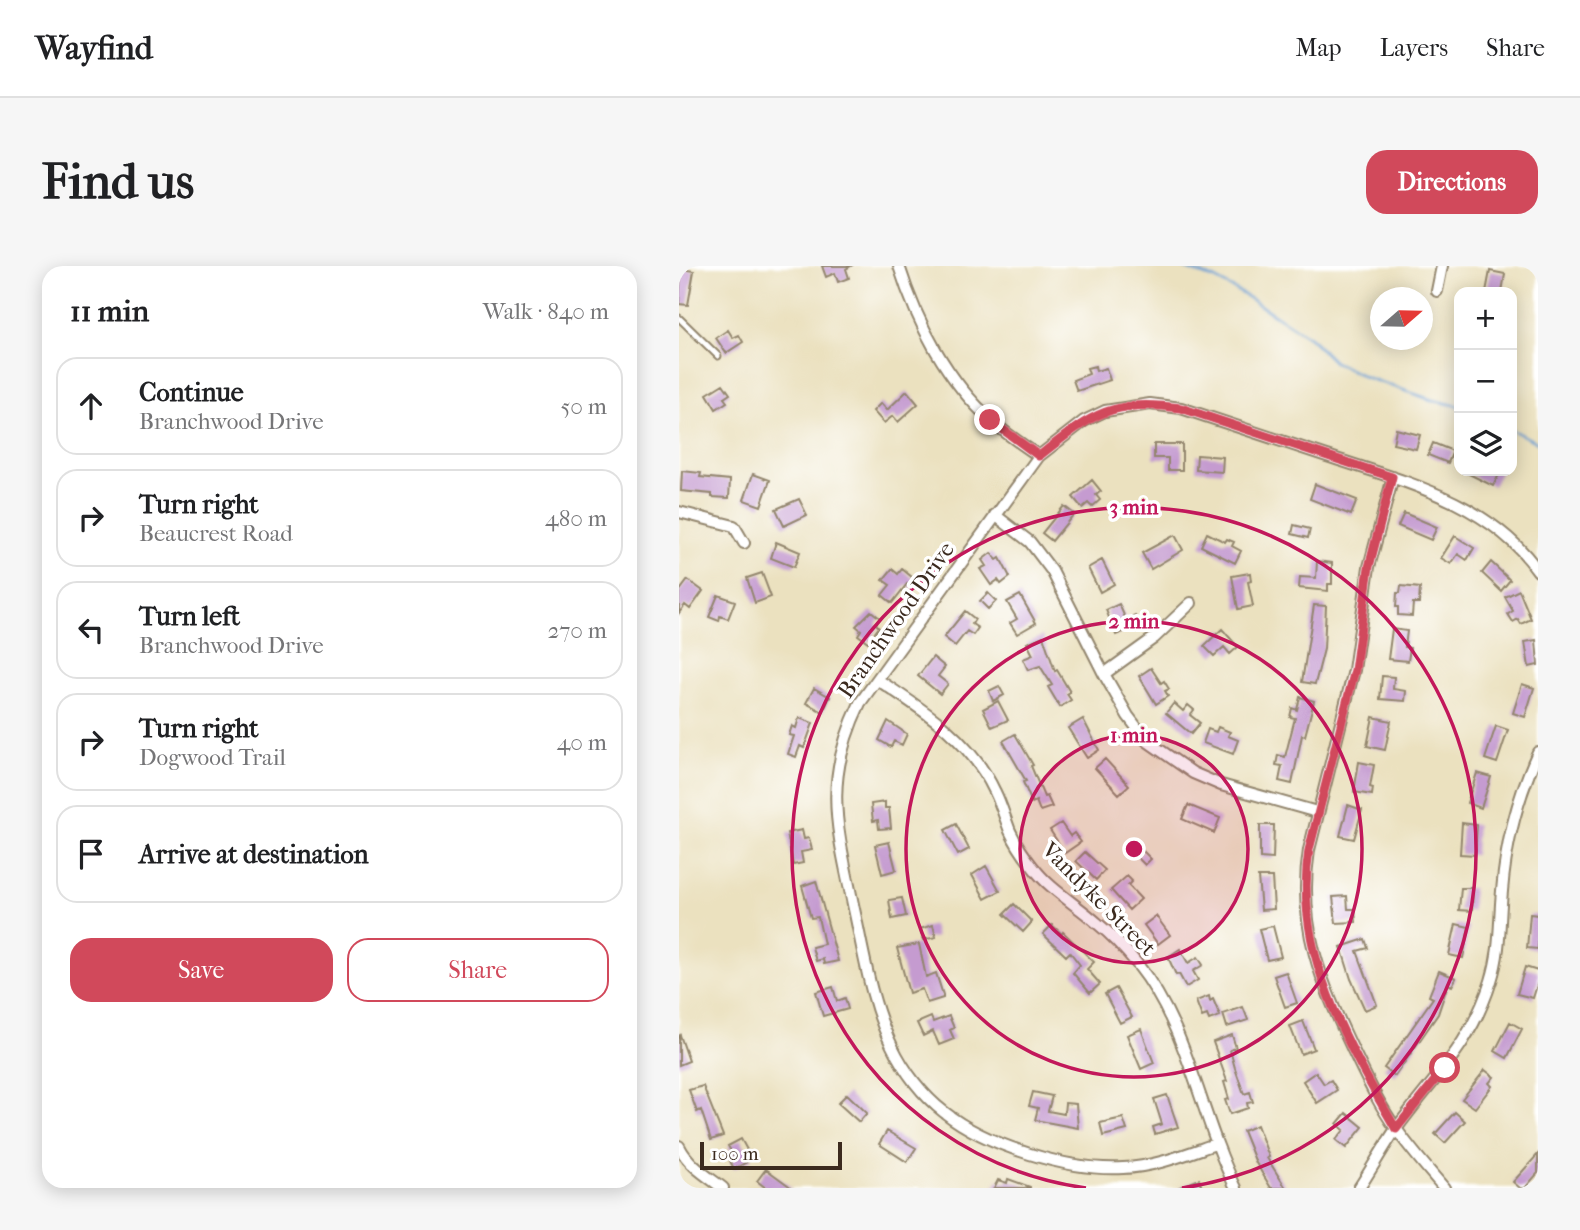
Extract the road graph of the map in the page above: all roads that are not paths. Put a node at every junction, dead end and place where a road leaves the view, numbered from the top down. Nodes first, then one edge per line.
1 (899, 266) edge
2 (1442, 266) edge
3 (1437, 291) dead end
4 (679, 318) edge
5 (718, 356) dead end
6 (1039, 456) junction
7 (1392, 477) junction
8 (679, 512) edge
9 (995, 514) junction
10 (744, 542) dead end
11 (1538, 571) edge
12 (1191, 603) dead end
13 (1104, 674) junction
14 (878, 680) junction
15 (1538, 752) edge
16 (1317, 812) junction
17 (1396, 1129) junction
18 (1215, 1144) junction
19 (679, 1146) edge
20 (723, 1188) edge
21 (1236, 1188) edge
22 (1359, 1188) edge
23 (1444, 1188) edge

1 - 6 street
2 - 3 street
4 - 5 lane
6 - 7 street, Branchwood Drive
6 - 9 street, Branchwood Drive
7 - 11 street, Branchwood Drive
7 - 16 street
8 - 10 street
9 - 13 street
9 - 14 street, Branchwood Drive
12 - 13 street
13 - 16 street
14 - 18 street, Vandyke Street
14 - 18 street, Branchwood Drive
15 - 17 street
16 - 17 street
17 - 22 street
17 - 23 street
18 - 21 street, Vandyke Street
19 - 20 street

